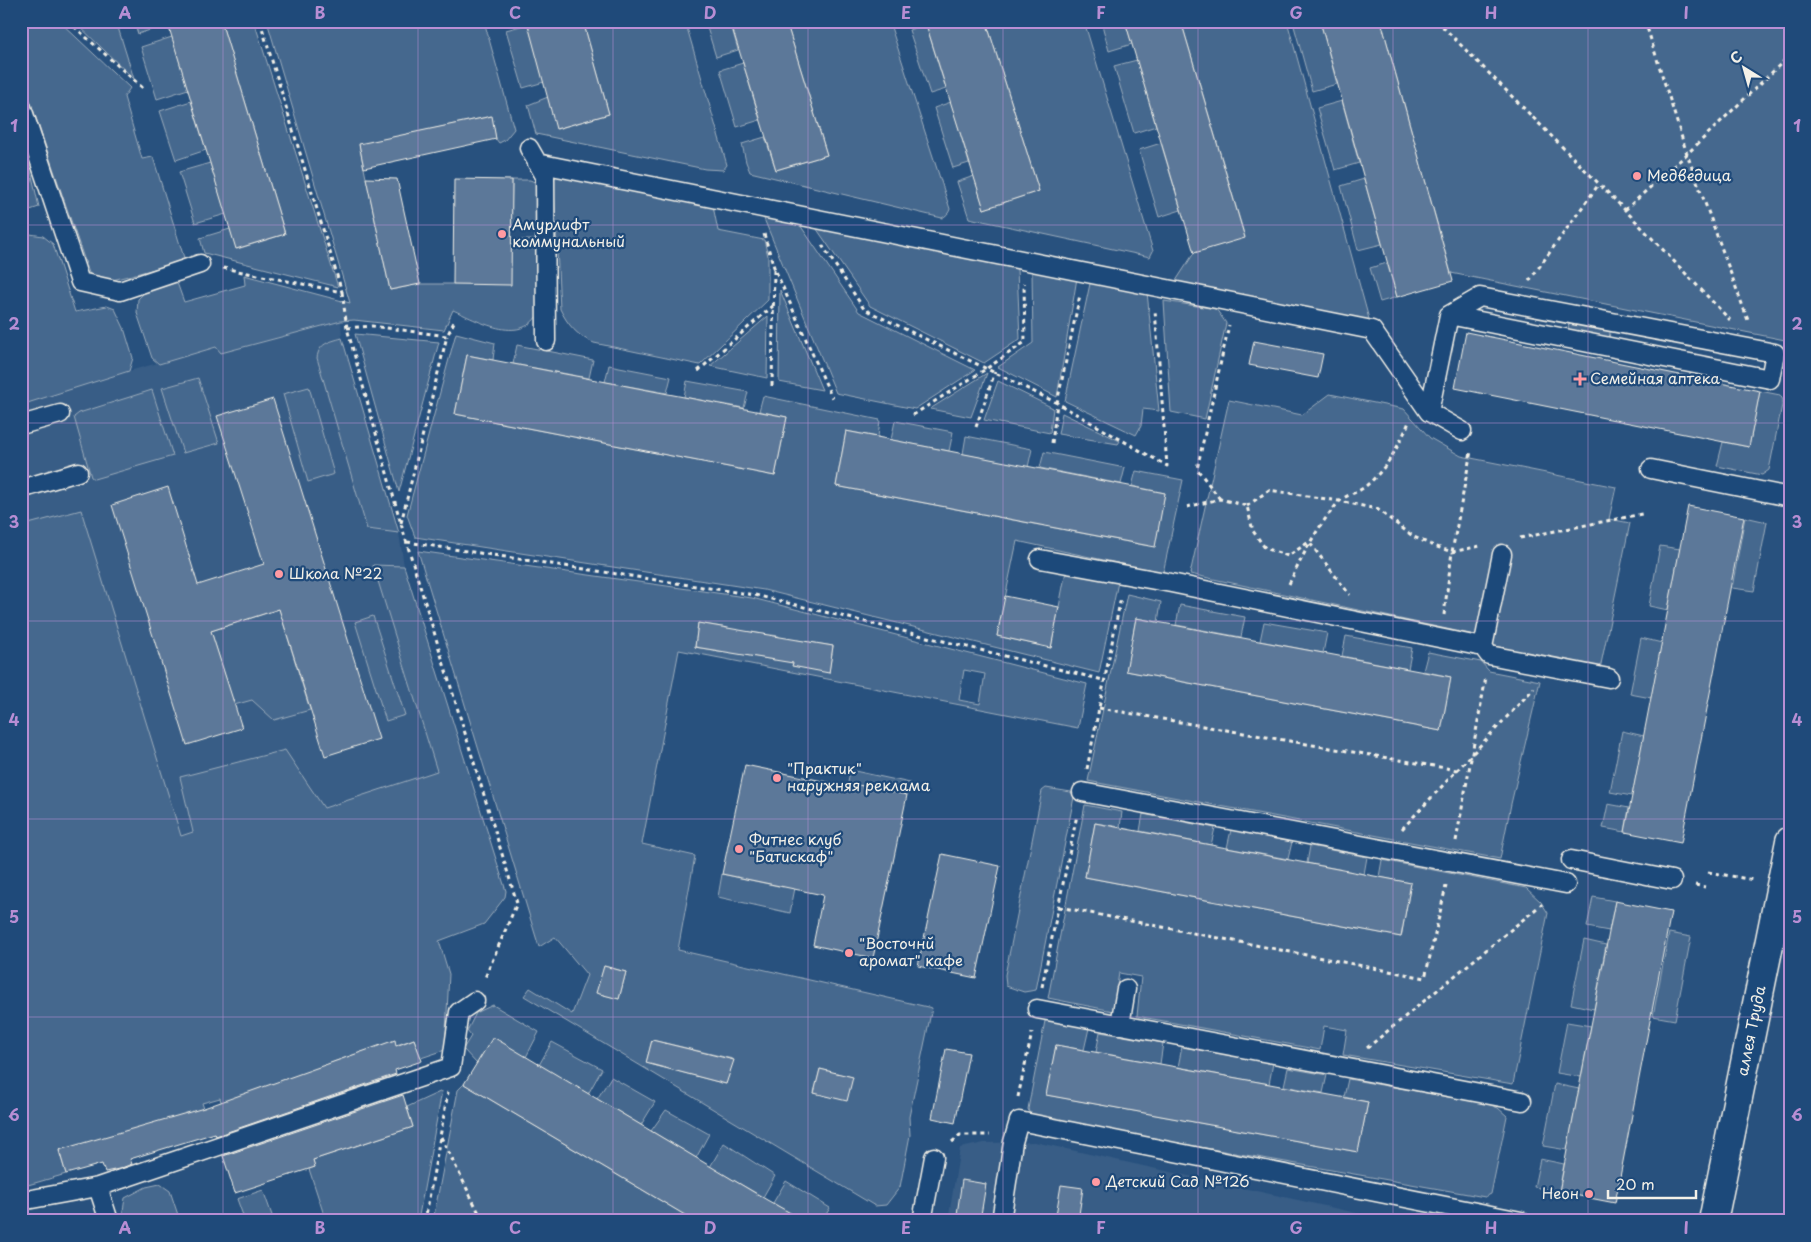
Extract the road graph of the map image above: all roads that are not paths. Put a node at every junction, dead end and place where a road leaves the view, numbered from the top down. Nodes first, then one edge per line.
1 (21, 105) edge
2 (200, 264) road end
3 (1449, 315) junction
4 (546, 341) dead end
5 (1424, 405) junction
6 (60, 414) dead end
7 (21, 425) edge
8 (1467, 437) road end
9 (1651, 469) dead end
10 (78, 472) dead end
11 (21, 489) edge
12 (1790, 497) edge
13 (1502, 554) dead end
14 (1040, 559) dead end
15 (1486, 651) junction
16 (1609, 678) dead end
17 (1082, 792) road end
18 (1790, 841) edge
19 (1571, 860) dead end
20 (1672, 880) dead end
21 (1566, 884) road end
22 (1126, 989) dead end
23 (475, 1001) road end
24 (1037, 1010) road end
25 (1120, 1025) junction
26 (1522, 1101) dead end
27 (934, 1157) road end
28 (98, 1186) junction
29 (21, 1201) edge
30 (109, 1221) edge
31 (922, 1221) edge
32 (1001, 1221) edge
33 (1521, 1221) edge
34 (1714, 1221) edge

1 - 2 lane
3 - 3 lane
3 - 5 lane
4 - 5 lane
5 - 8 lane
6 - 7 lane
9 - 12 lane
10 - 11 lane
13 - 15 lane
14 - 15 lane
15 - 16 lane
17 - 21 lane
18 - 34 street, аллея Труда
19 - 20 lane
22 - 25 lane
23 - 28 lane
24 - 25 lane
25 - 26 lane
27 - 31 lane
28 - 29 lane
28 - 30 lane
32 - 33 lane

